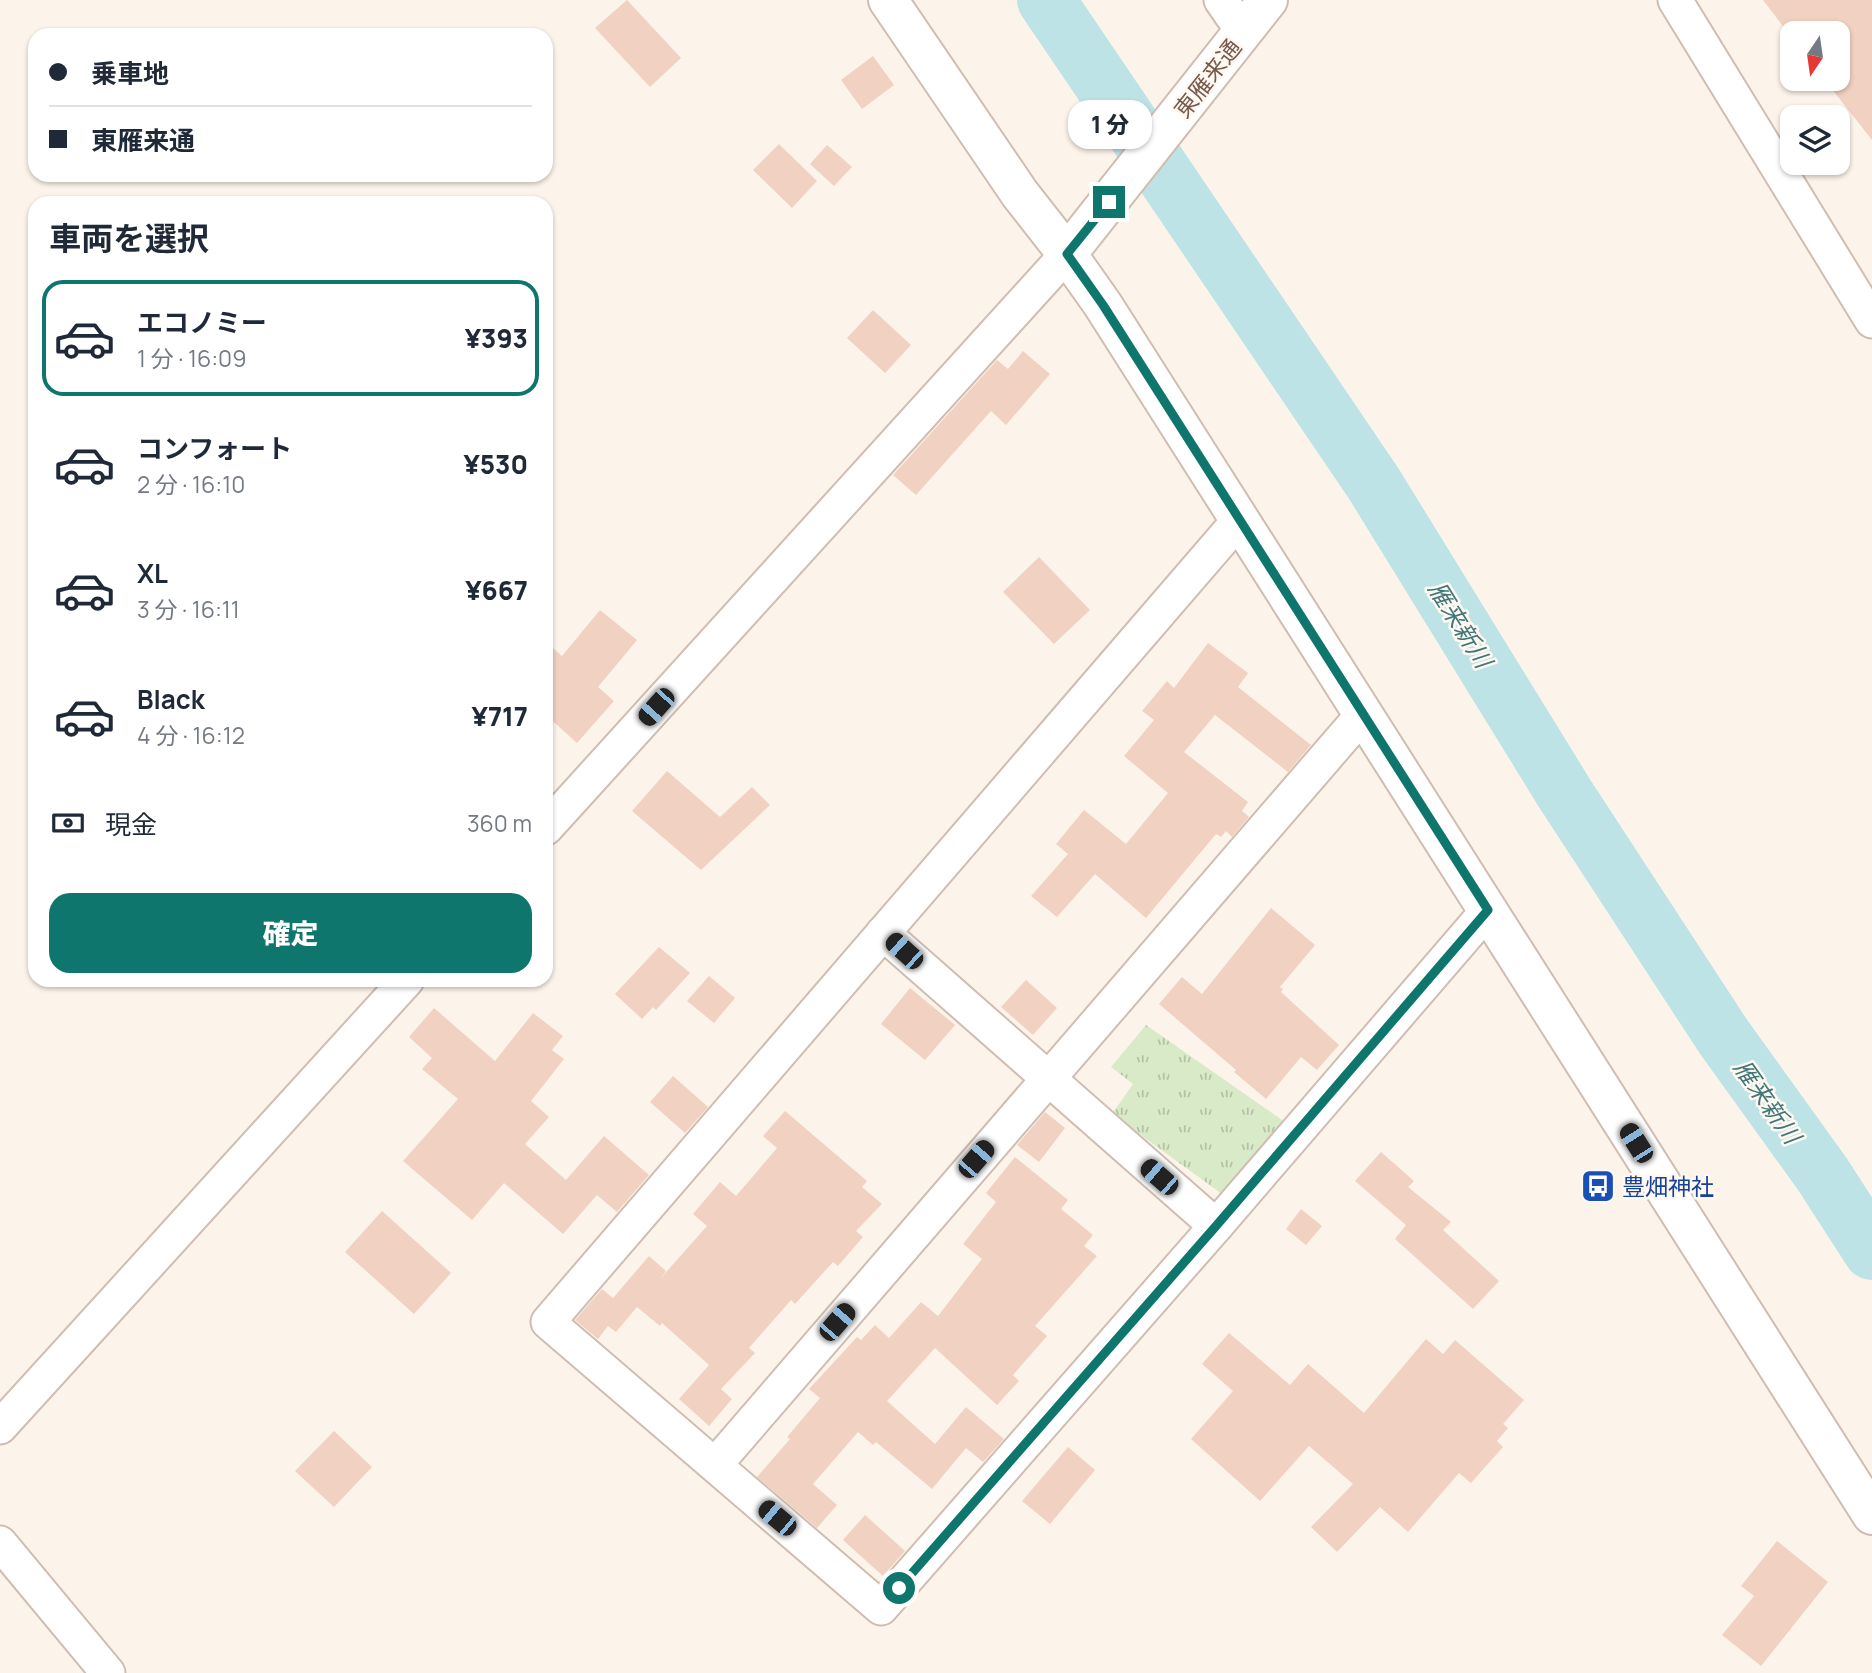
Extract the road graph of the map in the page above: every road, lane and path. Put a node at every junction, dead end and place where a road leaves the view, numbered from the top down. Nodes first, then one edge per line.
1 (888, 0) edge
2 (1221, 0) edge
3 (1268, 0) edge
4 (1675, 0) edge
5 (1243, 32) junction
6 (1067, 254) junction
7 (1872, 321) edge
8 (1240, 519) junction
9 (1364, 713) junction
10 (553, 820) edge
11 (1488, 910) junction
12 (883, 933) junction
13 (401, 987) edge
14 (1046, 1078) junction
15 (1216, 1226) junction
16 (0, 1427) edge
17 (715, 1465) junction
18 (1872, 1515) edge
19 (0, 1543) edge
20 (108, 1673) edge

1 - 6 street
2 - 5 street
3 - 5 street, 東雁来通
4 - 7 street
5 - 6 street, 東雁来通
6 - 8 street
6 - 10 street
8 - 9 street
8 - 12 street
9 - 11 street
9 - 14 street
11 - 15 street
11 - 18 street
12 - 14 street
12 - 17 street
13 - 16 street
14 - 15 street
14 - 17 street
15 - 17 street
19 - 20 street

